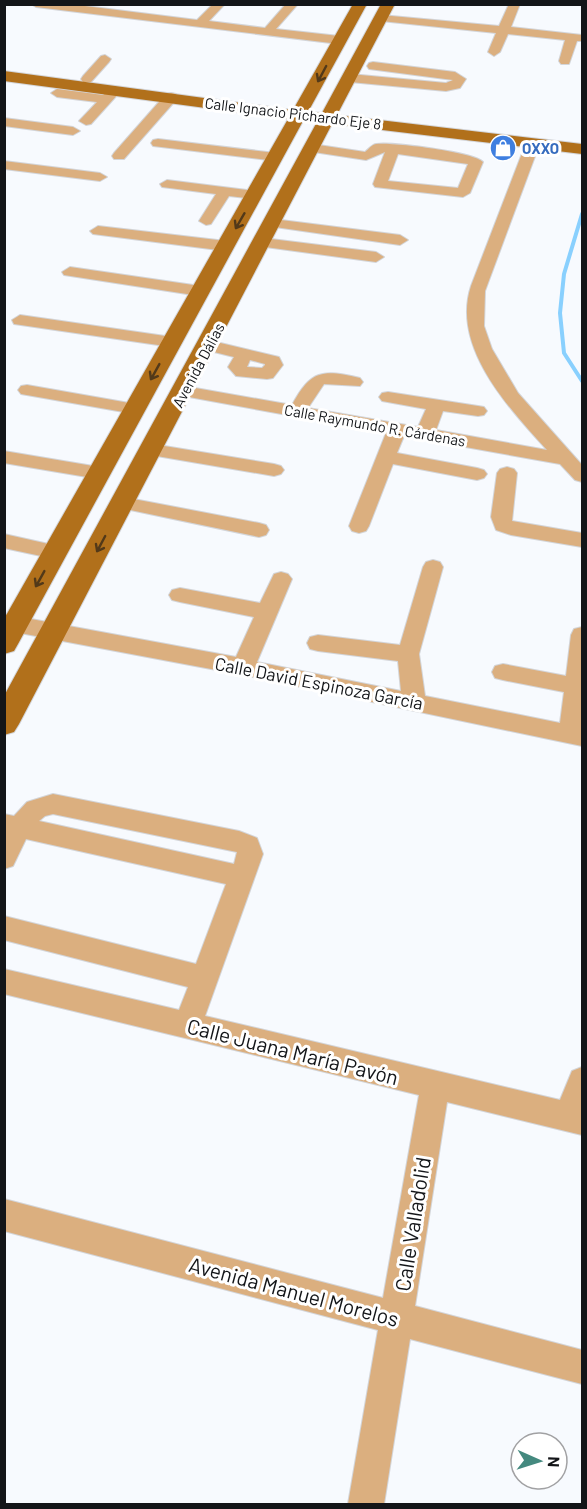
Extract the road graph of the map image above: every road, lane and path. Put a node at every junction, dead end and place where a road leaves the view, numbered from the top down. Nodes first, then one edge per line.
1 (36, 4) edge
2 (220, 4) edge
3 (293, 4) edge
4 (360, 4) edge
5 (515, 4) edge
6 (85, 7) edge
7 (385, 12) edge
8 (199, 24) junction
9 (505, 28) junction
10 (267, 32) junction
11 (580, 35) edge
12 (339, 40) junction
13 (493, 46) dead end
14 (105, 59) dead end
15 (564, 61) dead end
16 (373, 66) dead end
17 (6, 76) edge
18 (87, 79) junction
19 (347, 84) junction
20 (57, 93) dead end
21 (111, 94) junction
22 (171, 97) junction
23 (440, 99) dead end
24 (302, 111) junction
25 (330, 114) junction
26 (86, 121) dead end
27 (4, 122) edge
28 (411, 128) junction
29 (452, 129) junction
30 (73, 131) dead end
31 (582, 140) edge
32 (158, 143) dead end
33 (533, 143) junction
34 (312, 148) junction
35 (582, 149) edge
36 (397, 150) junction
37 (119, 156) dead end
38 (276, 157) junction
39 (4, 165) edge
40 (100, 177) dead end
41 (167, 184) dead end
42 (293, 185) junction
43 (259, 188) junction
44 (225, 191) junction
45 (206, 221) dead end
46 (273, 223) junction
47 (98, 231) dead end
48 (400, 240) dead end
49 (263, 243) junction
50 (226, 246) junction
51 (376, 257) dead end
52 (70, 272) dead end
53 (197, 297) junction
54 (229, 308) junction
55 (20, 320) dead end
56 (172, 342) junction
57 (208, 345) junction
58 (244, 355) dead end
59 (354, 382) dead end
60 (27, 390) dead end
61 (184, 391) junction
62 (388, 397) dead end
63 (436, 405) junction
64 (135, 409) junction
65 (297, 411) junction
66 (478, 411) dead end
67 (397, 429) junction
68 (425, 434) junction
69 (152, 450) junction
70 (4, 457) edge
71 (386, 457) junction
72 (567, 459) junction
73 (274, 470) dead end
74 (507, 473) dead end
75 (477, 474) dead end
76 (582, 476) edge
77 (95, 480) junction
78 (126, 498) junction
79 (359, 526) dead end
80 (259, 530) dead end
81 (582, 540) edge
82 (4, 541) edge
83 (55, 552) junction
84 (433, 567) dead end
85 (281, 579) dead end
86 (180, 595) dead end
87 (267, 612) junction
88 (8, 630) edge
89 (54, 632) junction
90 (582, 635) edge
91 (318, 644) dead end
92 (408, 654) junction
93 (243, 668) junction
94 (503, 672) dead end
95 (576, 686) junction
96 (414, 702) junction
97 (4, 724) edge
98 (576, 735) edge
99 (12, 826) edge
100 (4, 858) edge
101 (4, 928) edge
102 (205, 979) junction
103 (4, 981) edge
104 (188, 1025) junction
105 (582, 1081) edge
106 (435, 1086) junction
107 (576, 1118) edge
108 (4, 1215) edge
109 (397, 1318) junction
110 (582, 1367) edge
111 (366, 1504) edge

1 - 6 street
2 - 8 street
3 - 10 street
4 - 12 main road, Avenida Dálias
5 - 9 street
6 - 8 street
7 - 9 street
7 - 9 street
7 - 19 main road, Avenida Dálias
8 - 10 street
9 - 11 street
9 - 13 street
10 - 12 street
11 - 15 street
12 -> 24 main road, Avenida Dálias
14 - 18 street
16 - 19 street
17 - 18 main road, Calle Ignacio Pichardo Eje 8
17 - 21 main road, Calle Ignacio Pichardo Eje 8
18 - 24 main road, Calle Ignacio Pichardo Eje 8
19 - 23 street
19 - 25 main road, Avenida Dálias
20 - 21 street
21 - 22 main road, Calle Ignacio Pichardo Eje 8
21 - 26 street
22 - 24 main road, Calle Ignacio Pichardo Eje 8
22 - 37 street
24 - 25 main road, Calle Ignacio Pichardo Eje 8
24 - 38 main road, Avenida Dálias
25 - 28 main road, Calle Ignacio Pichardo Eje 8
25 - 29 main road, Calle Ignacio Pichardo Eje 8
25 - 34 main road, Avenida Dálias
27 - 30 street
28 - 29 main road, Calle Ignacio Pichardo Eje 8
28 - 36 street
29 - 31 main road, Calle Ignacio Pichardo Eje 8
29 - 33 main road, Calle Ignacio Pichardo Eje 8
32 - 38 street
33 - 35 main road, Calle Ignacio Pichardo Eje 8
33 - 72 street
34 - 36 street
34 - 42 main road, Avenida Dálias
36 - 36 street
38 - 43 main road, Avenida Dálias
39 - 40 street
41 - 44 street
42 - 43 main road
42 - 46 main road, Avenida Dálias
43 - 44 street
43 -> 50 main road, Avenida Dálias
44 - 45 street
46 - 48 street
46 - 49 main road, Avenida Dálias
47 - 50 street
49 - 51 street
49 - 54 main road, Avenida Dálias
50 - 53 main road, Avenida Dálias
52 - 53 street
53 - 54 main road
53 - 56 main road, Avenida Dálias
54 - 57 main road, Avenida Dálias
55 - 56 street
56 -> 64 main road, Avenida Dálias
57 - 58 street
57 - 61 main road, Avenida Dálias
59 - 65 street
60 - 64 street
61 - 65 street, Calle Raymundo R. Cárdenas
61 - 69 main road, Avenida Dálias
62 - 63 street
63 - 66 street
63 - 68 street
64 - 77 main road, Avenida Dálias
65 - 67 street, Calle Raymundo R. Cárdenas
67 - 68 street, Calle Raymundo R. Cárdenas
67 - 71 street
68 - 72 street, Calle Raymundo R. Cárdenas
69 - 73 street
69 - 78 main road, Avenida Dálias
70 - 77 street
71 - 75 street
71 - 79 street
72 - 76 street
74 - 81 street
77 - 78 main road
77 - 83 main road, Avenida Dálias
78 - 80 street
78 -> 89 main road, Avenida Dálias
82 - 83 street
83 -> 88 main road, Avenida Dálias
84 - 92 street
85 - 87 street
86 - 87 street
87 - 93 street
88 - 89 street, Calle David Espinoza García
89 - 93 street, Calle David Espinoza García
89 - 97 main road, Avenida Dálias
90 - 95 street
91 - 92 street
92 - 96 street
93 - 96 street, Calle David Espinoza García
94 - 95 street
95 - 98 street
96 - 98 street, Calle David Espinoza García
99 - 100 street
99 - 102 street
101 - 102 street
102 - 104 street
103 - 104 street, Calle Juana María Pavón
104 - 106 street, Calle Juana María Pavón
105 - 107 street
106 - 107 street, Calle Juana María Pavón
106 - 109 street, Calle Valladolid
108 - 109 street, Avenida Manuel Morelos
109 - 110 street, Avenida Manuel Morelos
109 - 111 street, Calle Valladolid

